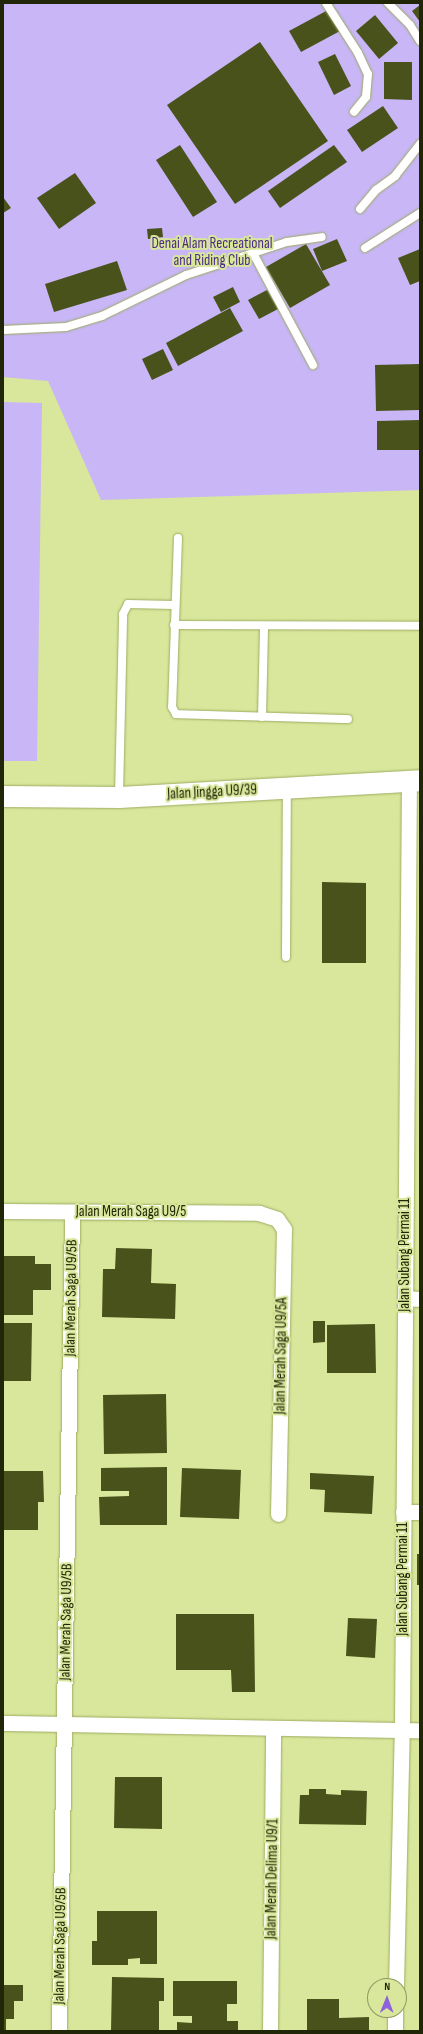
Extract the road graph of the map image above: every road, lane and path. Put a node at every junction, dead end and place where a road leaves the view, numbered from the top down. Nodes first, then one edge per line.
1 (326, 3) edge
2 (388, 3) edge
3 (420, 41) edge
4 (354, 112) dead end
5 (420, 144) edge
6 (360, 209) dead end
7 (420, 213) edge
8 (322, 237) dead end
9 (365, 248) dead end
10 (254, 255) junction
11 (3, 330) edge
12 (313, 365) dead end
13 (178, 538) dead end
14 (174, 605) junction
15 (174, 625) junction
16 (264, 626) junction
17 (420, 626) edge
18 (262, 717) junction
19 (348, 719) dead end
20 (414, 780) edge
21 (286, 788) junction
22 (3, 796) edge
23 (119, 796) junction
24 (414, 819) edge
25 (286, 957) dead end
26 (413, 1054) edge
27 (3, 1211) edge
28 (72, 1212) junction
29 (260, 1213) joint
30 (405, 1298) junction
31 (420, 1298) edge
32 (403, 1512) junction
33 (420, 1512) edge
34 (278, 1514) dead end
35 (3, 1723) edge
36 (65, 1724) junction
37 (273, 1728) junction
38 (402, 1730) junction
39 (420, 1730) edge
40 (396, 1978) edge
41 (395, 2018) edge
42 (59, 2031) edge
43 (270, 2031) edge
44 (395, 2031) edge

1 - 4 lane
2 - 3 lane
5 - 6 lane
7 - 9 lane
8 - 10 lane
10 - 11 lane
10 - 12 lane
13 - 14 lane
14 - 15 lane
14 - 23 lane
15 - 16 lane
15 - 18 lane
16 - 17 lane
16 - 18 lane
18 - 19 lane
20 - 21 street, Jalan Jingga U9/39
20 - 24 street, Jalan Subang Permai 11
21 - 23 street, Jalan Jingga U9/39
21 - 25 lane
22 - 23 street, Jalan Jingga U9/39
24 - 26 street, Jalan Subang Permai 11
26 - 30 street, Jalan Subang Permai 11
27 - 28 street, Jalan Merah Saga U9/5
28 - 29 street, Jalan Merah Saga U9/5
28 - 36 street, Jalan Merah Saga U9/5B
29 - 34 street, Jalan Merah Saga U9/5A
30 - 31 street
30 - 32 street, Jalan Subang Permai 11
32 - 33 street
32 - 38 street, Jalan Subang Permai 11
35 - 36 street
36 - 37 street
36 - 42 street, Jalan Merah Saga U9/5B
37 - 38 street
37 - 43 street, Jalan Merah Delima U9/1
38 - 39 street
38 - 40 street, Jalan Subang Permai 11
41 - 44 street

